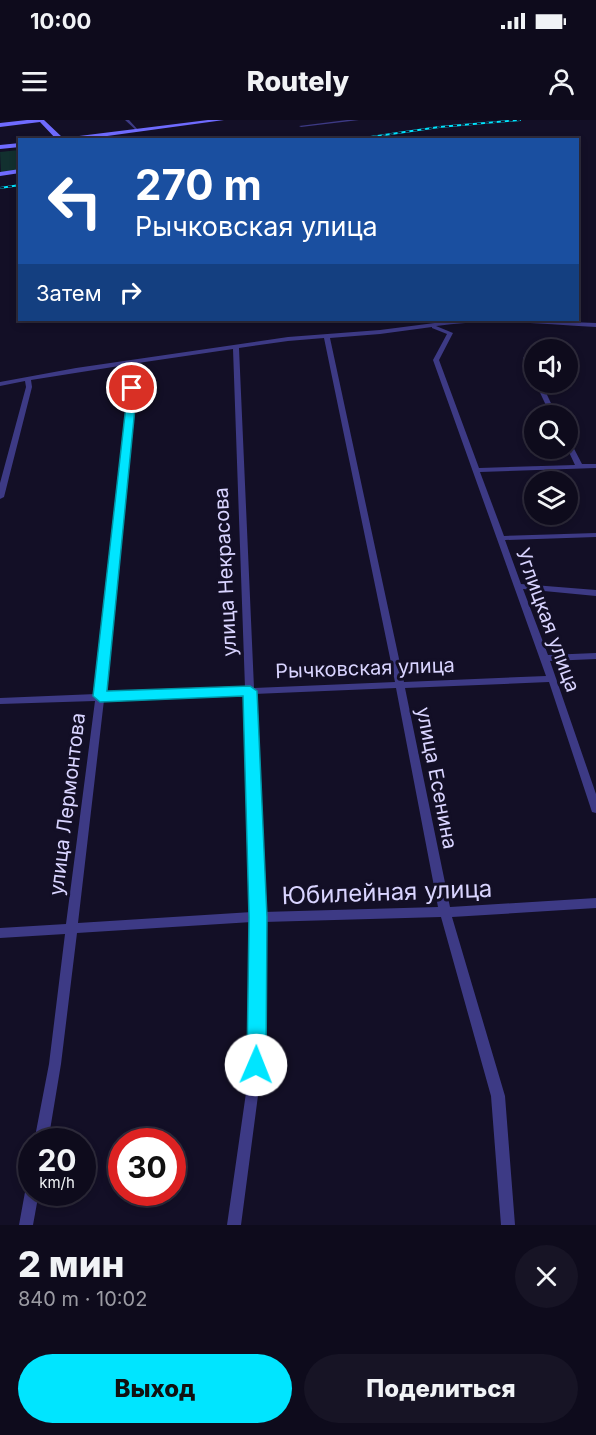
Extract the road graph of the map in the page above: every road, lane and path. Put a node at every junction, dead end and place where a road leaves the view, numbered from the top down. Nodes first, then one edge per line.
1 (40, 120) edge
2 (127, 120) edge
3 (221, 120) edge
4 (357, 120) edge
5 (0, 125) edge
6 (301, 126) dead end
7 (138, 130) junction
8 (60, 138) edge
9 (70, 138) edge
10 (18, 146) edge
11 (0, 147) edge
12 (18, 171) edge
13 (0, 174) edge
14 (459, 321) edge
15 (512, 321) edge
16 (429, 325) junction
17 (596, 325) edge
18 (327, 337) junction
19 (236, 348) junction
20 (135, 362) junction
21 (28, 378) junction
22 (0, 384) edge
23 (576, 459) edge
24 (596, 466) edge
25 (580, 467) junction
26 (476, 470) junction
27 (0, 497) edge
28 (596, 535) edge
29 (500, 538) junction
30 (518, 586) junction
31 (596, 593) edge
32 (596, 656) edge
33 (544, 658) junction
34 (552, 679) junction
35 (400, 684) junction
36 (250, 691) junction
37 (100, 696) junction
38 (0, 701) edge
39 (595, 804) edge
40 (596, 903) edge
41 (445, 912) junction
42 (258, 917) junction
43 (71, 928) junction
44 (0, 933) edge
45 (44, 1128) edge
46 (29, 1206) edge
47 (26, 1225) edge
48 (234, 1225) edge
49 (508, 1225) edge

1 - 5 street
1 - 8 street
2 - 7 street
3 - 7 street
4 - 6 street
7 - 9 street
10 - 11 street
12 - 13 street
14 - 16 street
15 - 17 street
16 - 18 street
16 - 26 street, Углицкая улица
18 - 19 street
18 - 35 street, улица Есенина
19 - 20 street
19 - 36 street, улица Некрасова
20 - 21 street
20 - 37 street, улица Лермонтова
21 - 22 street
21 - 27 street
23 - 25 street
24 - 25 street
25 - 26 street
26 - 29 street, Углицкая улица
28 - 29 street
29 - 30 street, Углицкая улица
30 - 31 street
30 - 33 street, Углицкая улица
32 - 33 street
33 - 34 street, Углицкая улица
34 - 35 street, Рычковская улица
34 - 39 street, Углицкая улица
35 - 36 street, Рычковская улица
35 - 41 street, улица Есенина
36 - 37 street, Рычковская улица
36 - 42 street, улица Некрасова
37 - 38 street, Рычковская улица
37 - 43 street, улица Лермонтова
40 - 41 street, Юбилейная улица
41 - 42 street, Юбилейная улица
41 - 49 street, улица Есенина
42 - 43 street, Юбилейная улица
42 - 48 street, улица Некрасова
43 - 44 street, Юбилейная улица
43 - 45 street, улица Лермонтова
46 - 47 street

